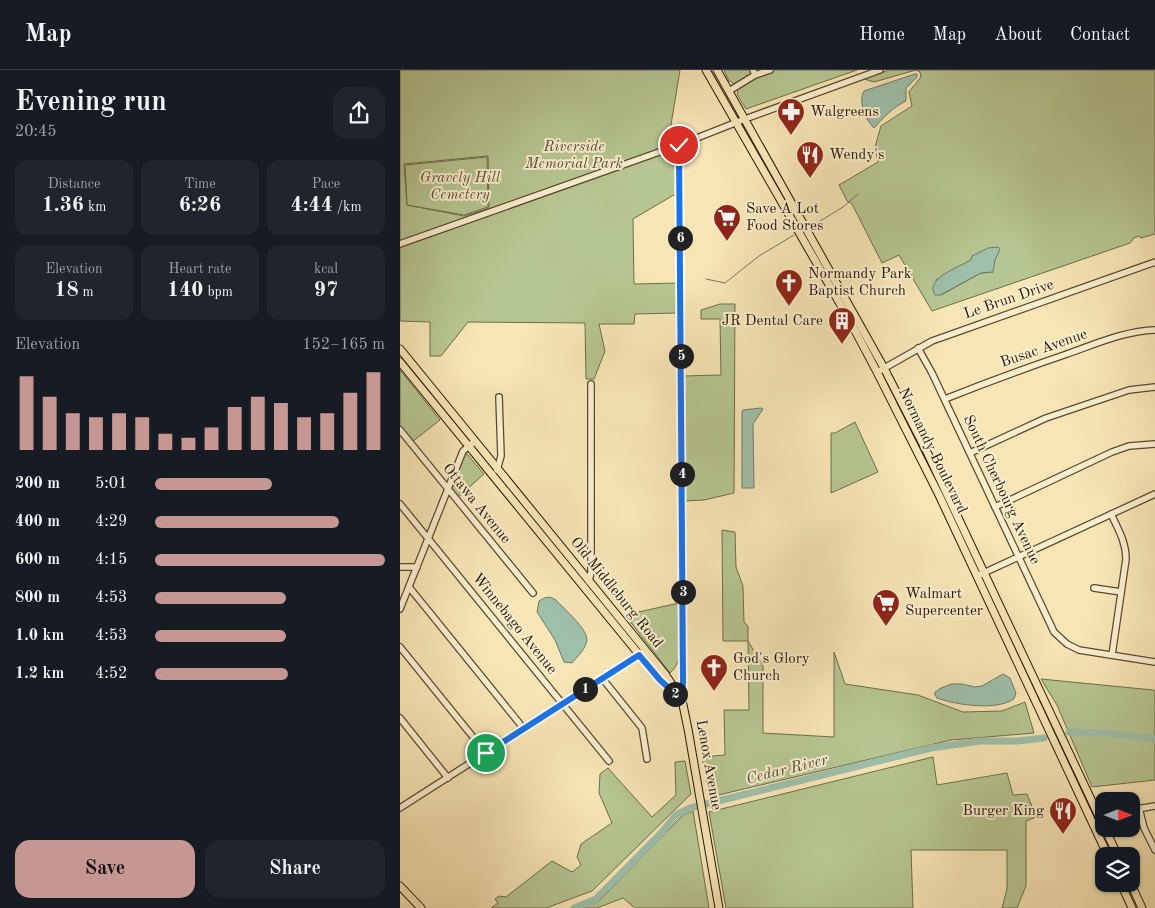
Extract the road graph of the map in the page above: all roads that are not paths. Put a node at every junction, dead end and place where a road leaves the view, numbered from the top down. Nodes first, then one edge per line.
1 (706, 70) edge
2 (717, 70) edge
3 (770, 70) edge
4 (880, 70) edge
5 (754, 72) edge
6 (728, 91) junction
7 (744, 119) junction
8 (737, 122) junction
9 (679, 145) junction
10 (400, 244) edge
11 (1155, 262) edge
12 (1155, 330) edge
13 (918, 348) junction
14 (400, 349) edge
15 (400, 362) edge
16 (884, 368) junction
17 (877, 372) junction
18 (417, 376) junction
19 (591, 384) dead end
20 (1155, 387) edge
21 (499, 397) dead end
22 (944, 400) junction
23 (400, 430) edge
24 (472, 444) junction
25 (1155, 444) edge
26 (970, 453) junction
27 (498, 469) junction
28 (494, 476) junction
29 (448, 489) junction
30 (1155, 494) edge
31 (400, 504) edge
32 (995, 507) junction
33 (1111, 514) junction
34 (547, 536) junction
35 (428, 538) junction
36 (1018, 558) junction
37 (400, 567) edge
38 (417, 567) junction
39 (985, 573) junction
40 (977, 576) junction
41 (589, 582) junction
42 (409, 587) junction
43 (1094, 588) dead end
44 (586, 590) junction
45 (1121, 592) junction
46 (533, 593) dead end
47 (400, 609) edge
48 (400, 647) edge
49 (642, 652) junction
50 (1112, 655) junction
51 (1155, 662) edge
52 (602, 678) junction
53 (682, 700) junction
54 (563, 704) junction
55 (400, 718) edge
56 (524, 729) junction
57 (486, 753) junction
58 (647, 760) dead end
59 (609, 761) dead end
60 (1064, 761) junction
61 (448, 778) junction
62 (1086, 788) junction
63 (1155, 806) edge
64 (400, 808) edge
65 (1095, 808) edge
66 (1140, 808) edge
67 (1140, 812) edge
68 (1094, 825) joint
69 (1104, 847) edge
70 (1155, 850) edge
71 (400, 886) edge
72 (1125, 892) edge
73 (1135, 892) edge
74 (421, 908) edge
75 (719, 908) edge
76 (1132, 908) edge
77 (1142, 908) edge

1 - 8 main road, Normandy Boulevard
2 - 6 main road, Normandy Boulevard
3 - 5 street
4 - 7 street
5 - 6 street
6 - 7 main road, Normandy Boulevard
7 - 8 street
7 - 16 main road, Normandy Boulevard
8 - 9 street
8 - 17 main road, Normandy Boulevard
9 - 10 street
9 - 53 street, Lenox Avenue
11 - 13 street, Le Brun Drive
12 - 22 street, Busac Avenue
13 - 16 street, Le Brun Drive
13 - 22 street, South Cherbourg Avenue
14 - 18 main road, Old Middleburg Road
15 - 18 main road, Old Middleburg Road
16 - 17 street, Le Brun Drive
16 - 39 main road, Normandy Boulevard
17 - 40 main road, Normandy Boulevard
18 - 24 main road, Old Middleburg Road
19 - 41 street
20 - 26 street
21 - 27 street
22 - 26 street, South Cherbourg Avenue
23 - 29 street, Ottawa Avenue
24 - 27 main road, Old Middleburg Road
24 - 28 main road, Old Middleburg Road
24 - 29 street
25 - 32 street
26 - 32 street, South Cherbourg Avenue
27 - 28 street
27 - 34 main road, Old Middleburg Road
28 - 34 main road, Old Middleburg Road
29 - 35 street
29 - 46 street, Ottawa Avenue
30 - 33 street
31 - 35 street, Winnebago Avenue
32 - 36 street, South Cherbourg Avenue
33 - 36 street
33 - 45 street
34 - 41 main road, Old Middleburg Road
34 - 44 main road, Old Middleburg Road
35 - 38 street
35 - 54 street, Winnebago Avenue
36 - 39 street
36 - 50 street, South Cherbourg Avenue
37 - 38 street
38 - 42 street
39 - 40 street
39 - 62 main road, Normandy Boulevard
40 - 60 main road, Normandy Boulevard
41 - 44 main road
41 - 49 main road, Old Middleburg Road
42 - 47 street
42 - 56 street
43 - 45 street
44 - 49 main road, Old Middleburg Road
45 - 50 street
48 - 57 street
49 - 52 street
49 - 53 main road, Old Middleburg Road
50 - 51 street
52 - 54 street
52 - 58 street
53 - 75 main road, Lenox Avenue
54 - 56 street
54 - 59 street, Winnebago Avenue
55 - 61 street
56 - 57 street
57 - 61 street
60 - 62 main road
60 - 68 main road, Normandy Boulevard
61 - 64 street
62 - 65 main road, Normandy Boulevard
63 - 66 street
67 - 70 street
68 - 69 main road, Normandy Boulevard
71 - 74 main road
72 - 76 main road
73 - 77 main road

